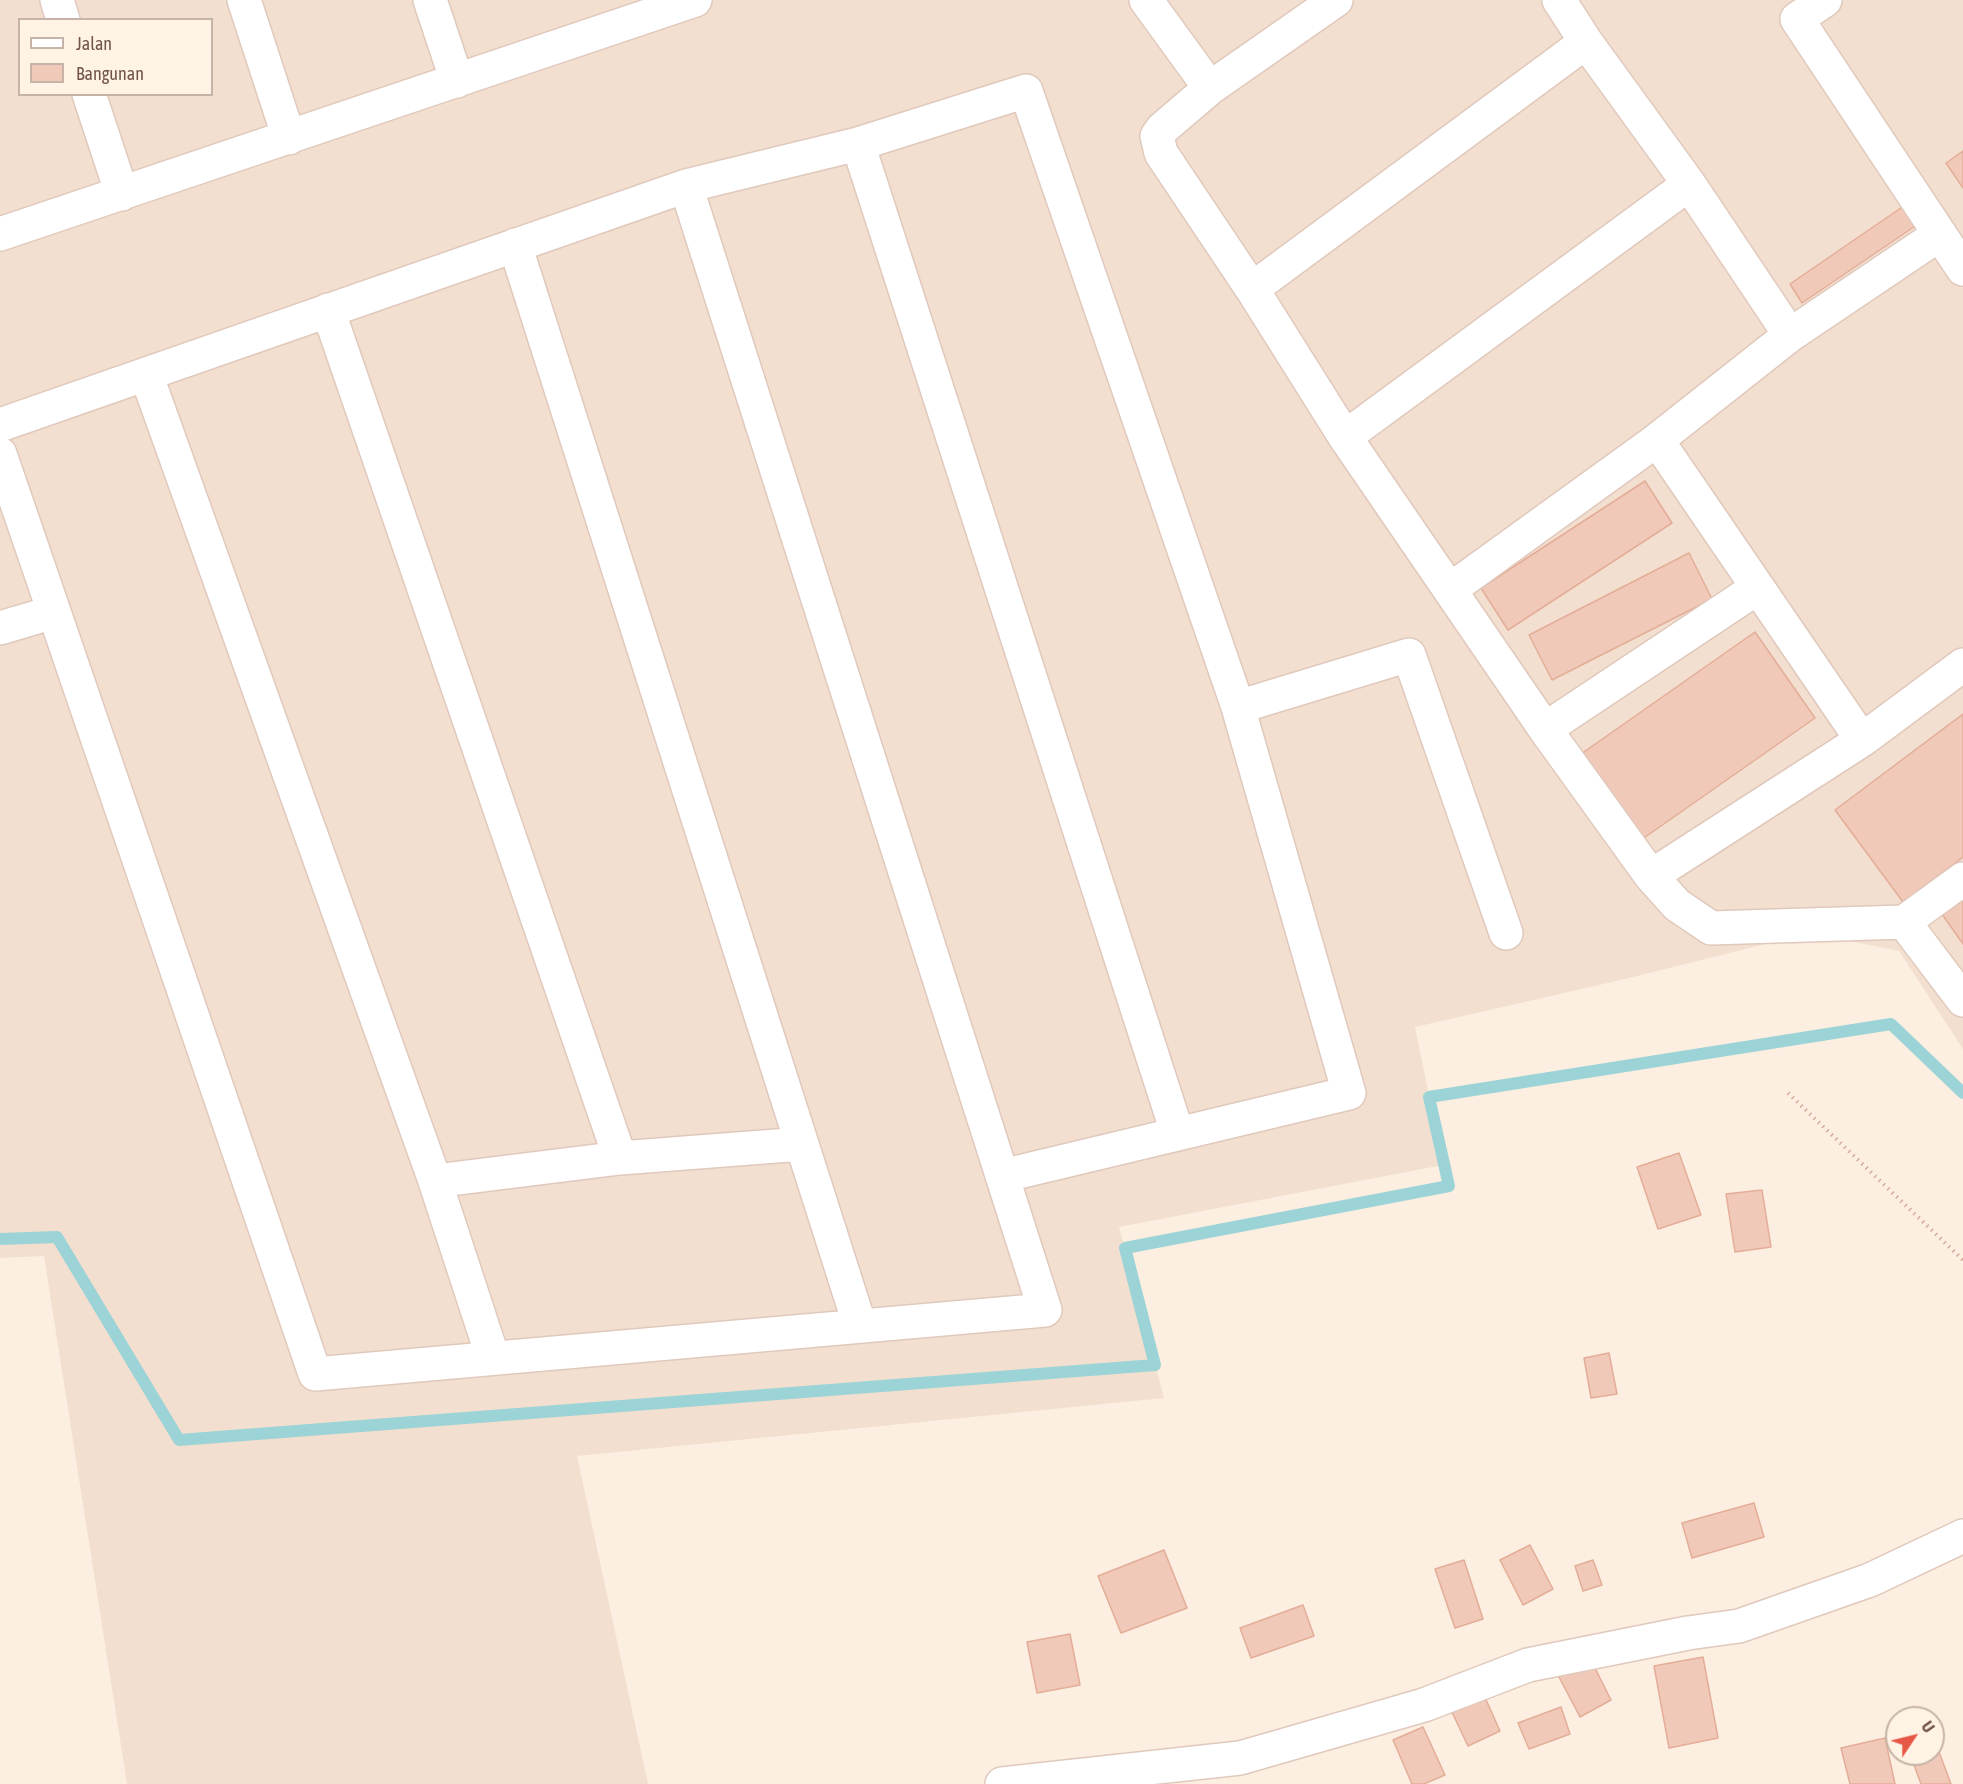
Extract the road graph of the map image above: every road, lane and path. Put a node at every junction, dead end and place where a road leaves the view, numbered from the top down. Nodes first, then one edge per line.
1 (57, 0) edge
2 (244, 0) edge
3 (430, 0) edge
4 (696, 0) edge
5 (1146, 0) edge
6 (1336, 0) edge
7 (1559, 0) edge
8 (1825, 0) edge
9 (1790, 10) edge
10 (623, 12) edge
11 (62, 18) edge
12 (1586, 42) junction
13 (457, 81) junction
14 (1210, 88) junction
15 (90, 96) edge
16 (289, 138) junction
17 (858, 144) junction
18 (1689, 184) junction
19 (686, 186) junction
20 (122, 194) junction
21 (0, 234) edge
22 (1940, 234) junction
23 (515, 245) junction
24 (1963, 269) edge
25 (1252, 289) junction
26 (328, 310) junction
27 (1790, 335) junction
28 (146, 374) junction
29 (0, 425) edge
30 (1345, 437) junction
31 (1657, 440) junction
32 (0, 454) edge
33 (1757, 588) junction
34 (1451, 589) junction
35 (54, 612) junction
36 (0, 628) edge
37 (1963, 665) edge
38 (1238, 707) junction
39 (1545, 729) junction
40 (1862, 740) junction
41 (1651, 876) junction
42 (1963, 879) edge
43 (1904, 922) junction
44 (1506, 933) dead end
45 (1963, 1000) edge
46 (1788, 1093) dead end
47 (1177, 1132) junction
48 (802, 1144) junction
49 (620, 1158) junction
50 (1002, 1176) junction
51 (435, 1181) junction
52 (1963, 1260) edge
53 (860, 1326) junction
54 (493, 1358) junction
55 (1963, 1536) edge
56 (1002, 1784) edge

1 - 11 street
2 - 16 street
3 - 13 street
4 - 10 street
5 - 14 street
6 - 14 street
7 - 12 street
8 - 9 street
9 - 22 street
10 - 13 street
12 - 18 street
12 - 25 street
13 - 16 street
14 - 25 street
15 - 20 street
16 - 20 street
17 - 19 street
17 - 38 street
17 - 47 street
18 - 27 street
18 - 30 street
19 - 23 street
19 - 50 street
20 - 21 street
22 - 24 street
22 - 27 street
23 - 26 street
23 - 48 street
25 - 30 street
26 - 28 street
26 - 49 street
27 - 31 street
28 - 29 street
28 - 51 street
30 - 34 street
31 - 33 street
31 - 34 street
32 - 35 street
33 - 39 street
33 - 40 street
34 - 39 street
35 - 36 street
35 - 54 street
37 - 40 street
38 - 44 street
38 - 47 street
39 - 41 street
40 - 41 street
41 - 43 street
42 - 43 street
43 - 45 street
46 - 52 path
47 - 50 street
48 - 49 street
48 - 53 street
49 - 51 street
50 - 53 street
51 - 54 street
53 - 54 street
55 - 56 street

